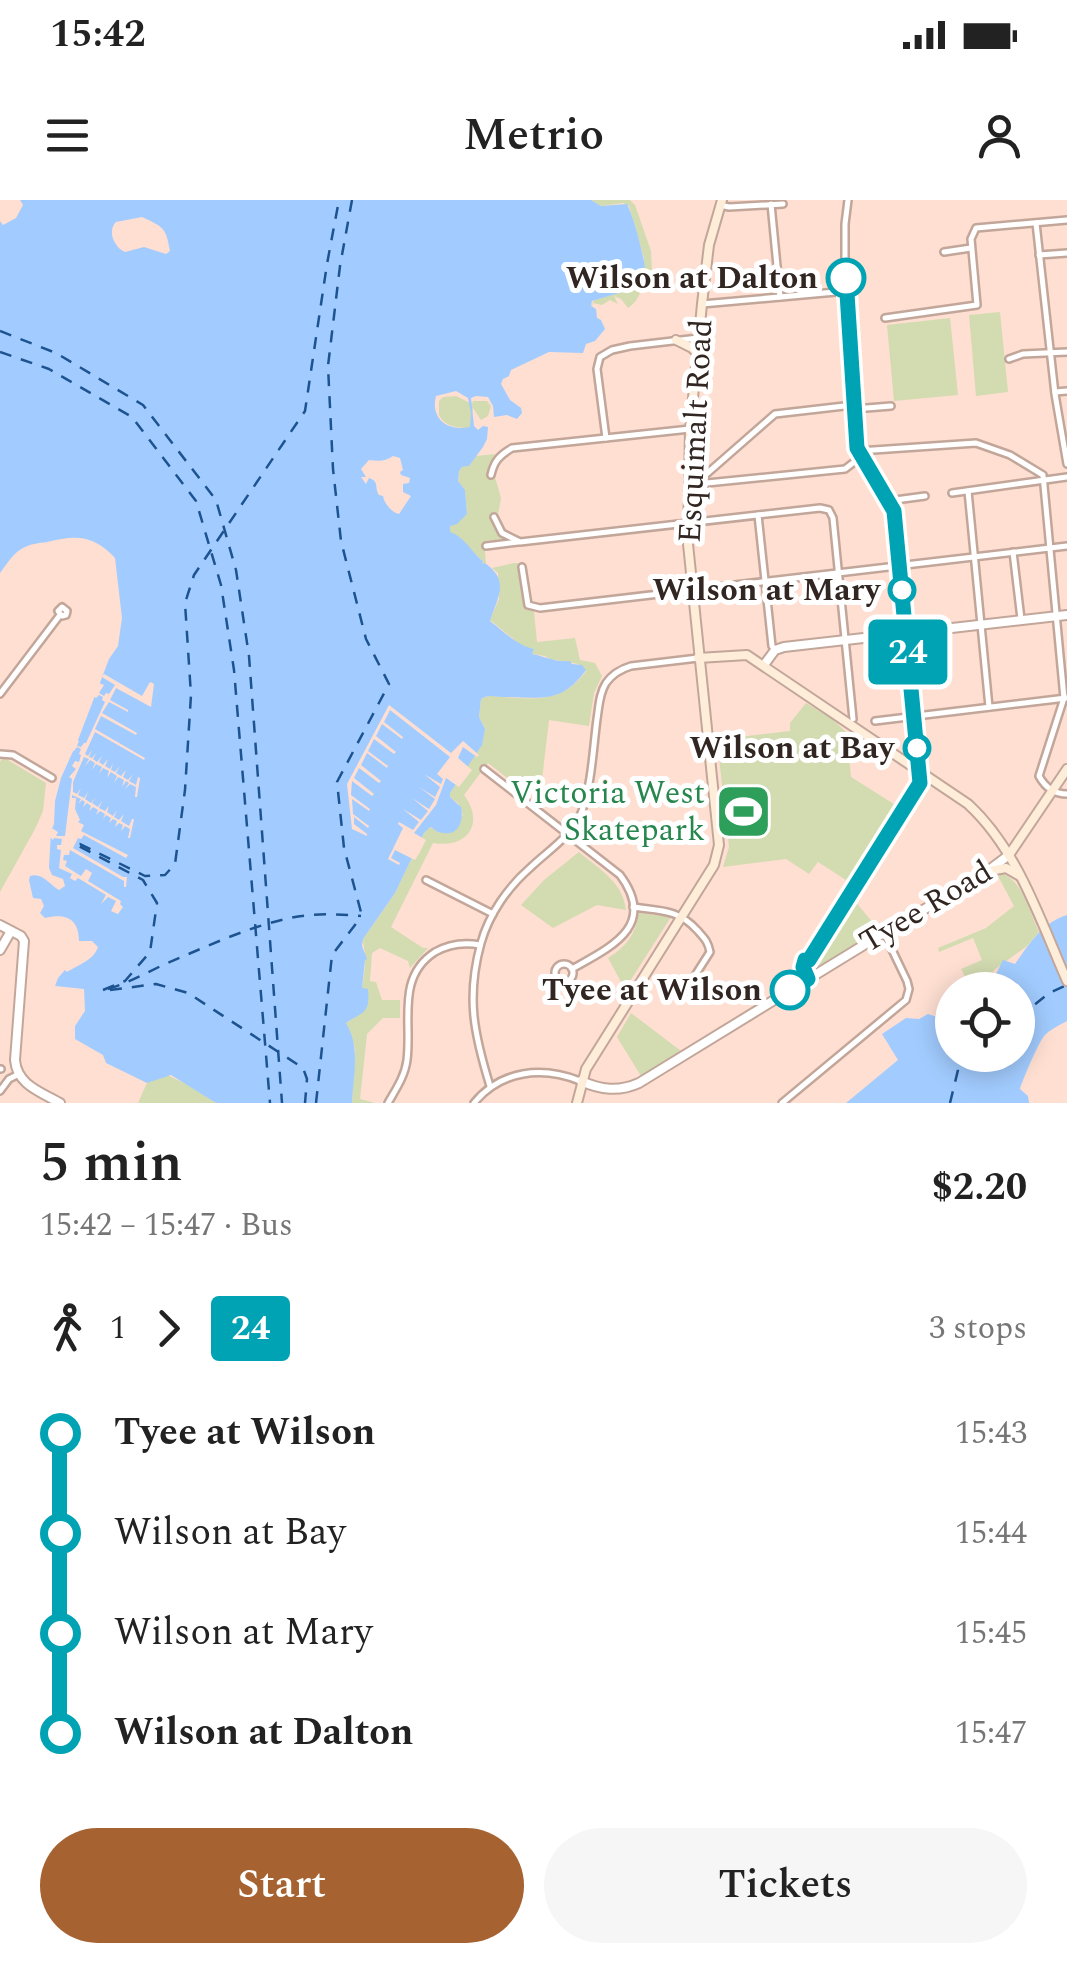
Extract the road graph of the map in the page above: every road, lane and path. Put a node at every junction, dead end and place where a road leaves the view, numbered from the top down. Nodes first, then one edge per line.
1 (848, 200) edge
2 (721, 202) edge
3 (771, 204) junction
4 (783, 204) dead end
5 (1067, 220) edge
6 (1036, 223) junction
7 (972, 248) junction
8 (944, 252) dead end
9 (1067, 253) edge
10 (1039, 255) junction
11 (847, 291) junction
12 (780, 297) junction
13 (702, 304) junction
14 (885, 318) dead end
15 (700, 338) junction
16 (676, 340) junction
17 (1067, 352) edge
18 (698, 354) junction
19 (1051, 354) junction
20 (1009, 359) dead end
21 (1067, 390) edge
22 (1055, 392) junction
23 (891, 406) dead end
24 (854, 407) junction
25 (690, 429) junction
26 (606, 438) junction
27 (860, 453) junction
28 (1067, 464) edge
29 (491, 475) dead end
30 (1067, 477) edge
31 (1044, 482) junction
32 (692, 484) junction
33 (968, 491) junction
34 (952, 493) dead end
35 (925, 496) dead end
36 (888, 501) junction
37 (758, 515) junction
38 (494, 517) dead end
39 (688, 522) junction
40 (520, 542) junction
41 (486, 546) dead end
42 (1067, 546) edge
43 (1050, 548) junction
44 (1013, 552) junction
45 (974, 556) junction
46 (899, 565) junction
47 (522, 567) dead end
48 (838, 572) junction
49 (765, 580) junction
50 (692, 589) junction
51 (60, 615) dead end
52 (1067, 615) edge
53 (1056, 616) junction
54 (1021, 621) junction
55 (980, 626) junction
56 (906, 634) junction
57 (845, 641) junction
58 (775, 650) junction
59 (698, 658) junction
60 (764, 665) junction
61 (0, 694) edge
62 (1065, 698) edge
63 (989, 707) junction
64 (914, 716) junction
65 (853, 719) dead end
66 (875, 720) dead end
67 (0, 754) edge
68 (484, 769) dead end
69 (1067, 769) edge
70 (919, 770) junction
71 (52, 778) dead end
72 (1052, 790) junction
73 (1067, 794) edge
74 (1026, 830) junction
75 (568, 834) junction
76 (996, 834) junction
77 (1009, 855) junction
78 (988, 871) junction
79 (1020, 876) junction
80 (426, 880) dead end
81 (633, 907) junction
82 (493, 914) junction
83 (682, 916) junction
84 (0, 925) edge
85 (11, 931) junction
86 (884, 933) junction
87 (480, 945) junction
88 (0, 950) edge
89 (572, 969) dead end
90 (811, 977) junction
91 (1067, 980) edge
92 (680, 999) dead end
93 (17, 1075) junction
94 (581, 1081) junction
95 (490, 1086) junction
96 (0, 1091) edge
97 (60, 1103) edge
98 (388, 1103) edge
99 (474, 1103) edge
100 (577, 1103) edge
101 (782, 1103) edge

1 - 11 street
2 - 3 street
2 - 13 main road, Esquimalt Road
3 - 4 street
3 - 12 street
5 - 6 street
6 - 7 street
6 - 10 street
7 - 8 street
7 - 14 street
9 - 10 street
10 - 19 street
11 - 12 street
11 - 24 street
12 - 13 street
13 - 15 main road, Esquimalt Road
15 - 16 street
15 - 18 main road, Esquimalt Road
16 - 18 main road
16 - 26 street
17 - 19 street
18 - 25 main road, Esquimalt Road
19 - 20 street
19 - 22 street
21 - 22 street
22 - 28 street
23 - 24 street
24 - 27 street
24 - 32 street
25 - 26 street
25 - 32 main road, Esquimalt Road
26 - 29 street
27 - 31 street
27 - 32 street
27 - 36 street
30 - 31 street
31 - 33 street
31 - 43 street
32 - 39 main road, Esquimalt Road
33 - 34 street
33 - 45 street
35 - 36 street
36 - 46 street
37 - 39 street
37 - 48 street
37 - 49 street
38 - 40 street
39 - 40 street
39 - 50 main road, Esquimalt Road
40 - 41 street
42 - 43 street
43 - 44 street
43 - 53 street
44 - 45 street
44 - 54 street
45 - 46 street
45 - 55 street
46 - 48 street
46 - 56 street
47 - 50 street
48 - 49 street
48 - 57 street
49 - 50 street
49 - 58 street
50 - 59 main road, Esquimalt Road
51 - 61 street
52 - 53 street
53 - 54 street
53 - 62 street
54 - 55 street
55 - 56 street
55 - 63 street
56 - 57 street
56 - 64 street
57 - 58 street
57 - 65 street
58 - 60 street
59 - 60 main road
59 - 75 street
59 - 83 main road, Esquimalt Road
60 - 70 main road
62 - 63 street
62 - 72 street
63 - 64 street
64 - 66 street
64 - 70 street
67 - 71 street
68 - 75 street
69 - 72 main road, Tyee Road
70 - 76 main road
70 - 90 street
72 - 73 street
72 - 74 main road, Tyee Road
74 - 76 main road
74 - 77 main road, Tyee Road
75 - 81 street
75 - 82 street
76 - 77 main road
77 - 78 street, Tyee Road
77 - 79 main road
78 - 79 main road
78 - 86 street, Tyee Road
79 - 91 main road
80 - 82 street
81 - 83 street
81 - 89 street
82 - 87 street
83 - 92 street
83 - 94 main road, Esquimalt Road
84 - 85 street
85 - 88 street
85 - 93 street
86 - 90 street, Tyee Road
86 - 101 street
87 - 95 street
87 - 98 street
90 - 94 street, Tyee Road
93 - 96 street
93 - 97 street
94 - 95 street, Tyee Road
94 - 100 main road, Esquimalt Road
95 - 99 street

